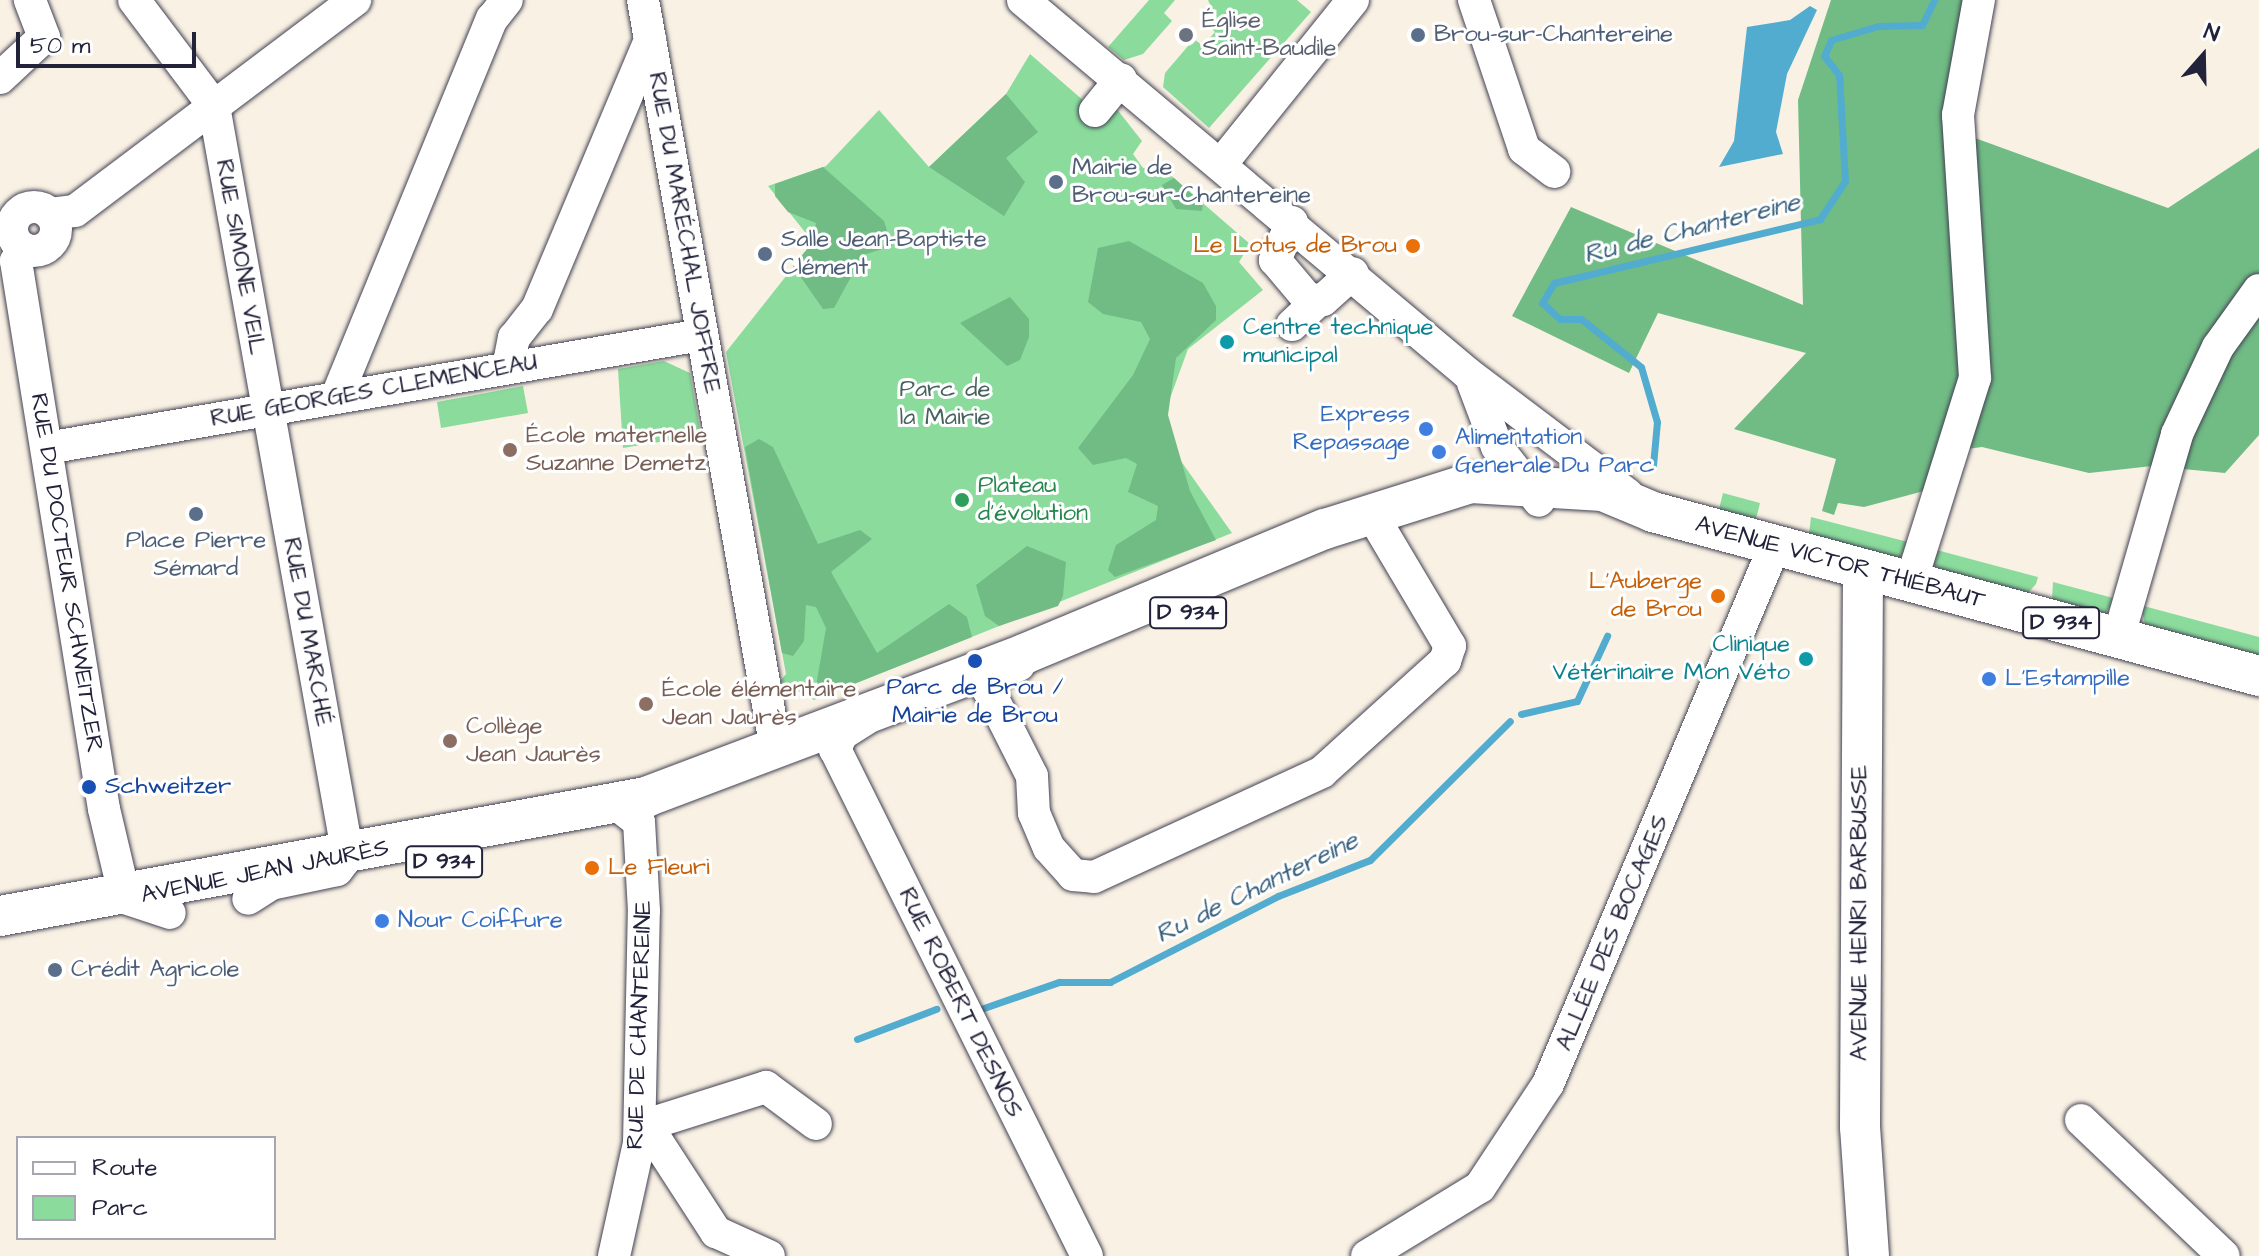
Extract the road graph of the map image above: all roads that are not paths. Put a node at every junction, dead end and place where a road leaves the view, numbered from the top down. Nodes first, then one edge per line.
1 (30, 0) edge
2 (134, 0) edge
3 (355, 0) edge
4 (507, 0) edge
5 (643, 0) edge
6 (1023, 0) edge
7 (1353, 0) edge
8 (1474, 0) edge
9 (1979, 0) edge
10 (650, 40) junction
11 (0, 78) edge
12 (1121, 79) junction
13 (214, 106) junction
14 (1095, 111) dead end
15 (1222, 163) junction
16 (1554, 172) dead end
17 (8, 208) edge
18 (50, 214) junction
19 (1292, 222) junction
20 (25, 249) junction
21 (1353, 273) junction
22 (2259, 290) edge
23 (1316, 303) junction
24 (1292, 325) dead end
25 (701, 335) junction
26 (508, 368) junction
27 (1467, 373) junction
28 (340, 384) junction
29 (266, 408) junction
30 (1547, 438) junction
31 (1497, 447) junction
32 (47, 448) junction
33 (1471, 483) junction
34 (1533, 493) junction
35 (1653, 512) junction
36 (1382, 534) junction
37 (1775, 545) junction
38 (1863, 569) junction
39 (1911, 582) junction
40 (2118, 639) junction
41 (1024, 654) junction
42 (2259, 676) edge
43 (995, 701) junction
44 (868, 715) junction
45 (835, 749) junction
46 (776, 750) junction
47 (628, 813) junction
48 (348, 856) junction
49 (125, 898) junction
50 (248, 899) junction
51 (170, 913) junction
52 (0, 916) edge
53 (0, 938) edge
54 (643, 1120) junction
55 (2081, 1120) dead end
56 (816, 1124) dead end
57 (610, 1239) edge
58 (769, 1256) edge
59 (1087, 1256) edge
60 (1367, 1256) edge
61 (1869, 1256) edge
62 (2224, 1256) edge

1 - 11 street
2 - 13 street
3 - 13 street
4 - 28 street
5 - 10 street, RUE DU MARÉCHAL JOFFRE
6 - 12 street
7 - 15 street
8 - 16 street
9 - 39 street
10 - 25 street, RUE DU MARÉCHAL JOFFRE
10 - 26 street
12 - 14 street
12 - 15 street
13 - 18 street
13 - 29 street, RUE SIMONE VEIL
15 - 19 street
17 - 18 street
17 - 20 street
18 - 20 street
19 - 21 street
19 - 23 street
20 - 32 street, RUE DU DOCTEUR SCHWEITZER
21 - 23 street
21 - 27 street
22 - 40 street
23 - 24 street
25 - 26 street, RUE GEORGES CLEMENCEAU
25 - 46 street, RUE DU MARÉCHAL JOFFRE
26 - 28 street, RUE GEORGES CLEMENCEAU
27 - 30 street
27 - 31 street
28 - 29 street, RUE GEORGES CLEMENCEAU
29 - 32 street, RUE GEORGES CLEMENCEAU
29 - 48 street, RUE DU MARCHÉ
30 - 34 street
30 - 35 street
31 - 33 street
31 - 34 street
32 - 49 street, RUE DU DOCTEUR SCHWEITZER
33 - 34 main road, AVENUE VICTOR THIÉBAUT / D 934
33 - 36 main road, AVENUE VICTOR THIÉBAUT / D 934
34 - 35 main road, AVENUE VICTOR THIÉBAUT / D 934
34 - 36 main road, AVENUE VICTOR THIÉBAUT / D 934
35 - 37 main road, AVENUE VICTOR THIÉBAUT / D 934
36 - 41 main road, AVENUE VICTOR THIÉBAUT / D 934
36 - 43 main road, AVENUE VICTOR THIÉBAUT / D 934
36 - 43 street
37 - 38 main road, AVENUE VICTOR THIÉBAUT / D 934
37 - 60 street, ALLÉE DES BOCAGES
38 - 39 main road, AVENUE VICTOR THIÉBAUT / D 934
38 - 61 main road, AVENUE HENRI BARBUSSE
39 - 40 main road, AVENUE VICTOR THIÉBAUT / D 934
40 - 42 main road, AVENUE VICTOR THIÉBAUT / D 934
41 - 43 street
41 - 44 main road, AVENUE VICTOR THIÉBAUT / D 934
43 - 45 main road, AVENUE VICTOR THIÉBAUT / D 934
44 - 45 street
44 - 46 main road, AVENUE VICTOR THIÉBAUT / D 934
45 - 47 main road, AVENUE JEAN JAURÈS / D 934
45 - 59 street, RUE ROBERT DESNOS
46 - 47 main road, AVENUE JEAN JAURÈS / D 934
47 - 48 main road, AVENUE JEAN JAURÈS / D 934
47 - 50 main road, AVENUE JEAN JAURÈS / D 934
47 - 54 street, RUE DE CHANTEREINE
48 - 49 main road, AVENUE JEAN JAURÈS / D 934
48 - 50 street
49 - 51 street, AVENUE JEAN JAURÈS
49 - 52 main road, AVENUE JEAN JAURÈS / D 934
50 - 51 main road, AVENUE JEAN JAURÈS / D 934
51 - 53 main road, AVENUE JEAN JAURÈS / D 934
54 - 56 street
54 - 57 street, RUE DE CHANTEREINE
54 - 58 street
55 - 62 street

